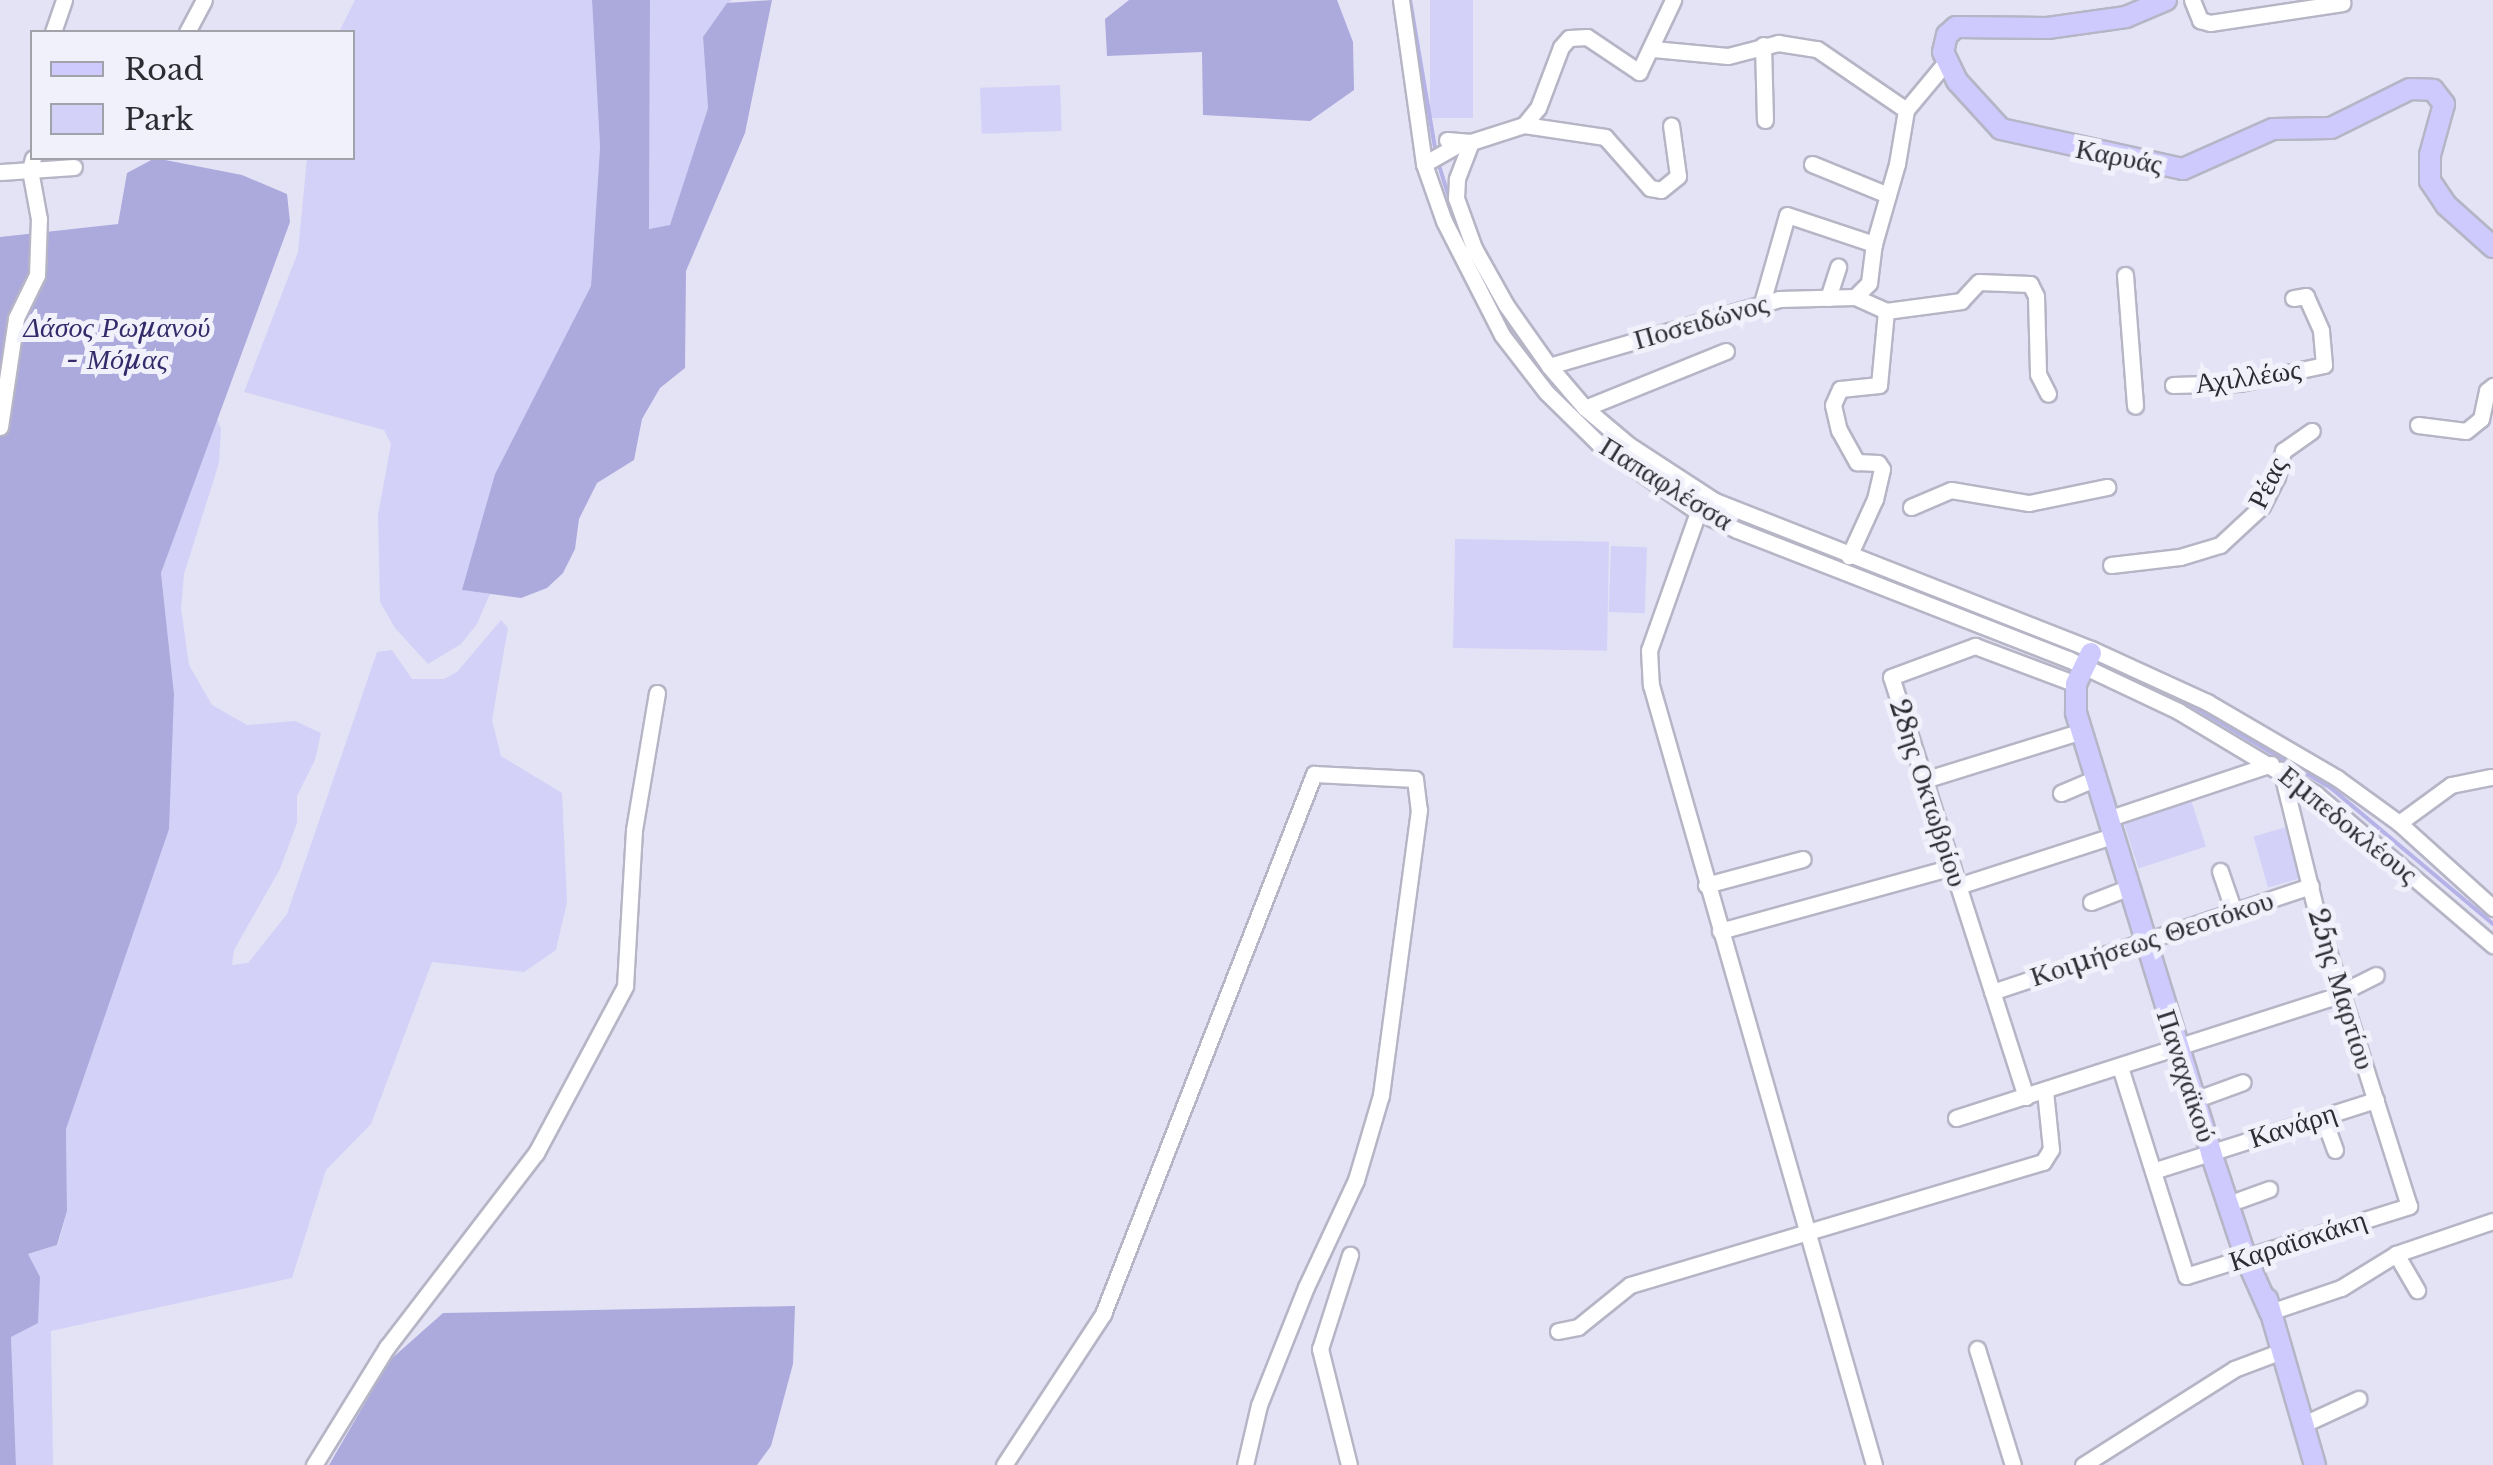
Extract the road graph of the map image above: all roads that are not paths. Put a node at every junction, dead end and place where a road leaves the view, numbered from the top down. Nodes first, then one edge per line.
1 (64, 0) edge
2 (204, 0) edge
3 (1401, 0) edge
4 (1673, 0) edge
5 (2166, 0) edge
6 (2192, 0) edge
7 (2342, 3) dead end
8 (54, 30) edge
9 (188, 30) edge
10 (1763, 45) junction
11 (1652, 49) junction
12 (1946, 62) junction
13 (1906, 110) junction
14 (1765, 120) dead end
15 (1524, 125) junction
16 (1672, 125) dead end
17 (1446, 151) junction
18 (32, 164) edge
19 (1812, 164) dead end
20 (74, 167) dead end
21 (0, 172) edge
22 (1888, 195) junction
23 (1874, 244) junction
24 (2493, 248) edge
25 (1838, 267) dead end
26 (2125, 275) dead end
27 (1855, 297) junction
28 (1828, 298) junction
29 (2293, 298) dead end
30 (1762, 303) junction
31 (1886, 311) junction
32 (1726, 351) dead end
33 (1550, 366) junction
34 (2173, 385) dead end
35 (2493, 386) edge
36 (2048, 394) dead end
37 (2135, 406) dead end
38 (1585, 408) junction
39 (2418, 424) dead end
40 (0, 427) edge
41 (2312, 431) dead end
42 (2107, 488) dead end
43 (1911, 507) dead end
44 (1698, 512) junction
45 (1849, 556) junction
46 (2111, 565) dead end
47 (2084, 668) junction
48 (657, 693) dead end
49 (2082, 731) junction
50 (2276, 767) junction
51 (2490, 777) dead end
52 (2097, 778) junction
53 (1924, 780) junction
54 (2061, 793) dead end
55 (2398, 823) junction
56 (2112, 826) junction
57 (1803, 858) dead end
58 (1952, 866) junction
59 (2220, 871) dead end
60 (1706, 885) junction
61 (1958, 886) junction
62 (2311, 886) junction
63 (2127, 888) junction
64 (2091, 902) dead end
65 (2493, 908) edge
66 (2234, 912) junction
67 (1720, 930) junction
68 (2148, 940) junction
69 (2493, 945) edge
70 (2376, 974) dead end
71 (1992, 992) junction
72 (2340, 994) junction
73 (2182, 1046) junction
74 (2120, 1066) junction
75 (2243, 1082) dead end
76 (2045, 1091) junction
77 (2026, 1096) junction
78 (2204, 1096) junction
79 (2376, 1100) junction
80 (2323, 1117) junction
81 (1956, 1118) dead end
82 (2335, 1150) dead end
83 (2216, 1151) junction
84 (2153, 1172) junction
85 (2268, 1189) dead end
86 (2239, 1200) junction
87 (2409, 1206) joint
88 (2493, 1221) edge
89 (1808, 1232) junction
90 (2396, 1254) junction
91 (1350, 1255) dead end
92 (2252, 1257) junction
93 (2418, 1290) dead end
94 (2270, 1312) junction
95 (1558, 1331) dead end
96 (1976, 1349) dead end
97 (2282, 1350) junction
98 (2358, 1398) dead end
99 (2304, 1424) junction
100 (314, 1465) edge
101 (1004, 1465) edge
102 (1245, 1465) edge
103 (1349, 1465) edge
104 (1874, 1465) edge
105 (2013, 1465) edge
106 (2083, 1465) edge
107 (2315, 1465) edge

1 - 8 street
2 - 9 street
3 - 17 street, Παπαφλέσσα
4 - 11 street
5 - 12 main road
6 - 7 street
10 - 11 street
10 - 13 street
10 - 14 street
11 - 15 street
12 - 13 street
12 - 24 main road, Καρυάς
13 - 22 street
15 - 16 street
15 - 17 street
17 - 33 street
17 - 44 street, Παπαφλέσσα
18 - 20 street
18 - 21 street
18 - 40 street
19 - 22 street
22 - 23 street
23 - 27 street
23 - 30 street
25 - 28 street
26 - 37 street
27 - 28 street, Ποσειδώνος
27 - 31 street
28 - 30 street, Ποσειδώνος
29 - 34 street, Αχιλλέως
30 - 33 street, Ποσειδώνος
31 - 36 street
31 - 45 street
32 - 38 street
33 - 38 street
35 - 39 street
38 - 45 street
41 - 46 street, Ρέας
42 - 43 street
44 - 47 street, Παπαφλέσσα
44 - 60 street
45 - 55 street
47 - 49 main road, Παναχαϊκού
47 - 50 street, Εμπεδοκλέους
47 - 53 street, 28ης Οκτωβρίου
48 - 100 street
49 - 52 main road, Παναχαϊκού
49 - 53 street
50 - 56 street
50 - 62 street, 25ης Μαρτίου
50 - 69 street, Εμπεδοκλέους
51 - 55 street
52 - 54 street
52 - 56 main road, Παναχαϊκού
53 - 58 street, 28ης Οκτωβρίου
55 - 65 street
56 - 61 street
56 - 63 main road, Παναχαϊκού
56 - 68 main road, Παναχαϊκού
57 - 60 street
58 - 61 street, 28ης Οκτωβρίου
58 - 67 street
59 - 66 street
60 - 67 street
61 - 71 street, 28ης Οκτωβρίου
62 - 66 street, Κοιμήσεως Θεοτόκου
62 - 72 street, 25ης Μαρτίου
63 - 64 street
63 - 68 main road, Παναχαϊκού
66 - 68 street, Κοιμήσεως Θεοτόκου
67 - 89 street
68 - 71 street, Κοιμήσεως Θεοτόκου
68 - 73 main road, Παναχαϊκού
70 - 72 street
71 - 77 street, 28ης Οκτωβρίου
72 - 73 street
72 - 79 street, 25ης Μαρτίου
73 - 74 street
73 - 78 main road, Παναχαϊκού
73 - 83 main road, Παναχαϊκού
74 - 76 street
74 - 84 street
75 - 78 street
76 - 77 street
76 - 89 street
77 - 81 street
78 - 83 main road, Παναχαϊκού
79 - 80 street, Κανάρη
79 - 87 street, 25ης Μαρτίου
80 - 82 street
80 - 83 street, Κανάρη
83 - 84 street, Κανάρη
83 - 86 main road, Παναχαϊκού
83 - 92 main road, Παναχαϊκού
84 - 92 street, Καραϊσκάκη
85 - 86 street
86 - 92 main road, Παναχαϊκού
87 - 92 street, Καραϊσκάκη
88 - 90 street
89 - 95 street
89 - 104 street
90 - 93 street
90 - 94 street
91 - 103 street
92 - 94 main road, Παναχαϊκού
94 - 97 main road, Παναχαϊκού
96 - 105 street
97 - 99 main road, Παναχαϊκού
97 - 106 street
98 - 99 street
99 - 107 main road, Παναχαϊκού
101 - 102 street

